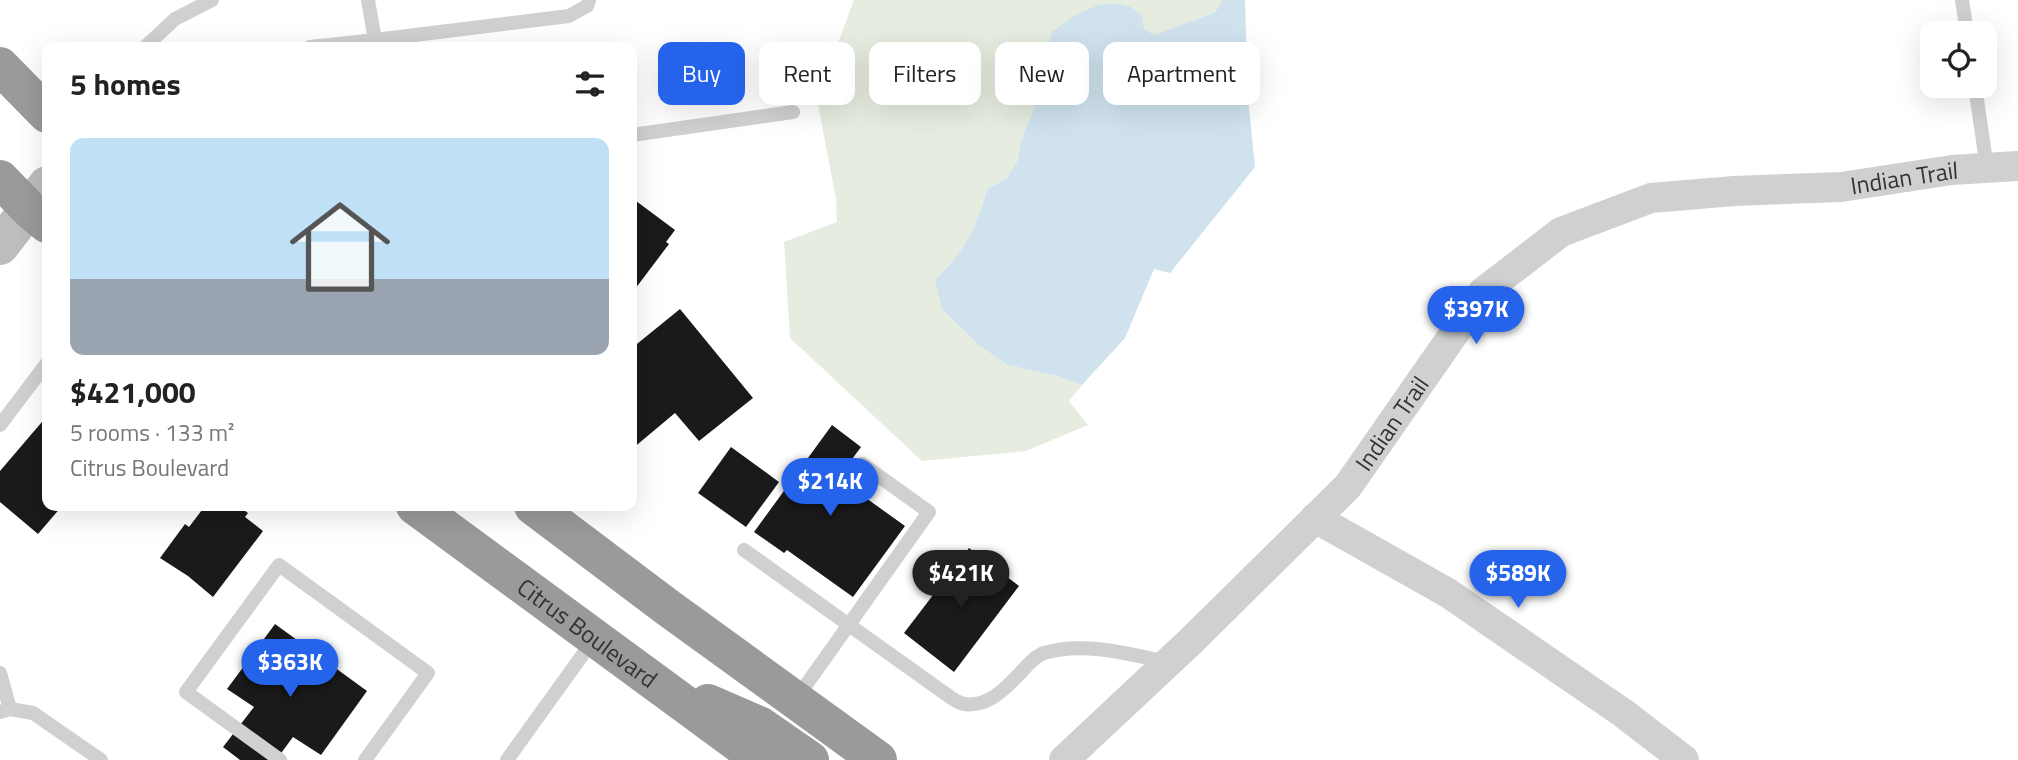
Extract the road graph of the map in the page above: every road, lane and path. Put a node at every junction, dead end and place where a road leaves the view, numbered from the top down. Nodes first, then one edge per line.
1 (368, 0) edge
2 (589, 0) edge
3 (1962, 0) edge
4 (207, 1) edge
5 (1965, 21) edge
6 (375, 40) junction
7 (150, 42) edge
8 (356, 42) edge
9 (0, 66) edge
10 (1977, 98) edge
11 (42, 109) edge
12 (793, 112) dead end
13 (637, 134) edge
14 (2018, 166) edge
15 (1987, 168) junction
16 (0, 179) edge
17 (41, 206) edge
18 (0, 246) edge
19 (42, 370) edge
20 (0, 425) edge
21 (862, 464) dead end
22 (422, 511) edge
23 (540, 511) edge
24 (1315, 517) junction
25 (744, 550) dead end
26 (848, 625) junction
27 (594, 638) junction
28 (1168, 663) junction
29 (0, 673) edge
30 (648, 678) junction
31 (795, 700) junction
32 (5, 711) edge
33 (101, 760) edge
34 (280, 760) edge
35 (365, 760) edge
36 (507, 760) edge
37 (761, 760) edge
38 (810, 760) edge
39 (878, 760) edge
40 (1064, 760) edge
41 (1684, 760) edge

1 - 6 lane
2 - 6 lane
3 - 5 lane
4 - 7 lane
6 - 8 lane
9 - 11 highway
10 - 15 lane
12 - 13 lane
14 - 15 street, Indian Trail
15 - 24 street, Indian Trail
16 - 17 highway
17 - 18 street
19 - 20 lane
21 - 26 lane
22 - 27 highway, Citrus Boulevard
23 - 31 highway
24 - 28 street, Indian Trail
24 - 41 street
25 - 26 lane
26 - 28 lane
26 - 31 lane
27 - 30 highway, Citrus Boulevard
27 - 36 lane
28 - 40 street, Indian Trail
29 - 32 lane
30 - 37 highway, Citrus Boulevard
30 - 38 highway
31 - 39 highway
32 - 33 lane
34 - 35 lane

